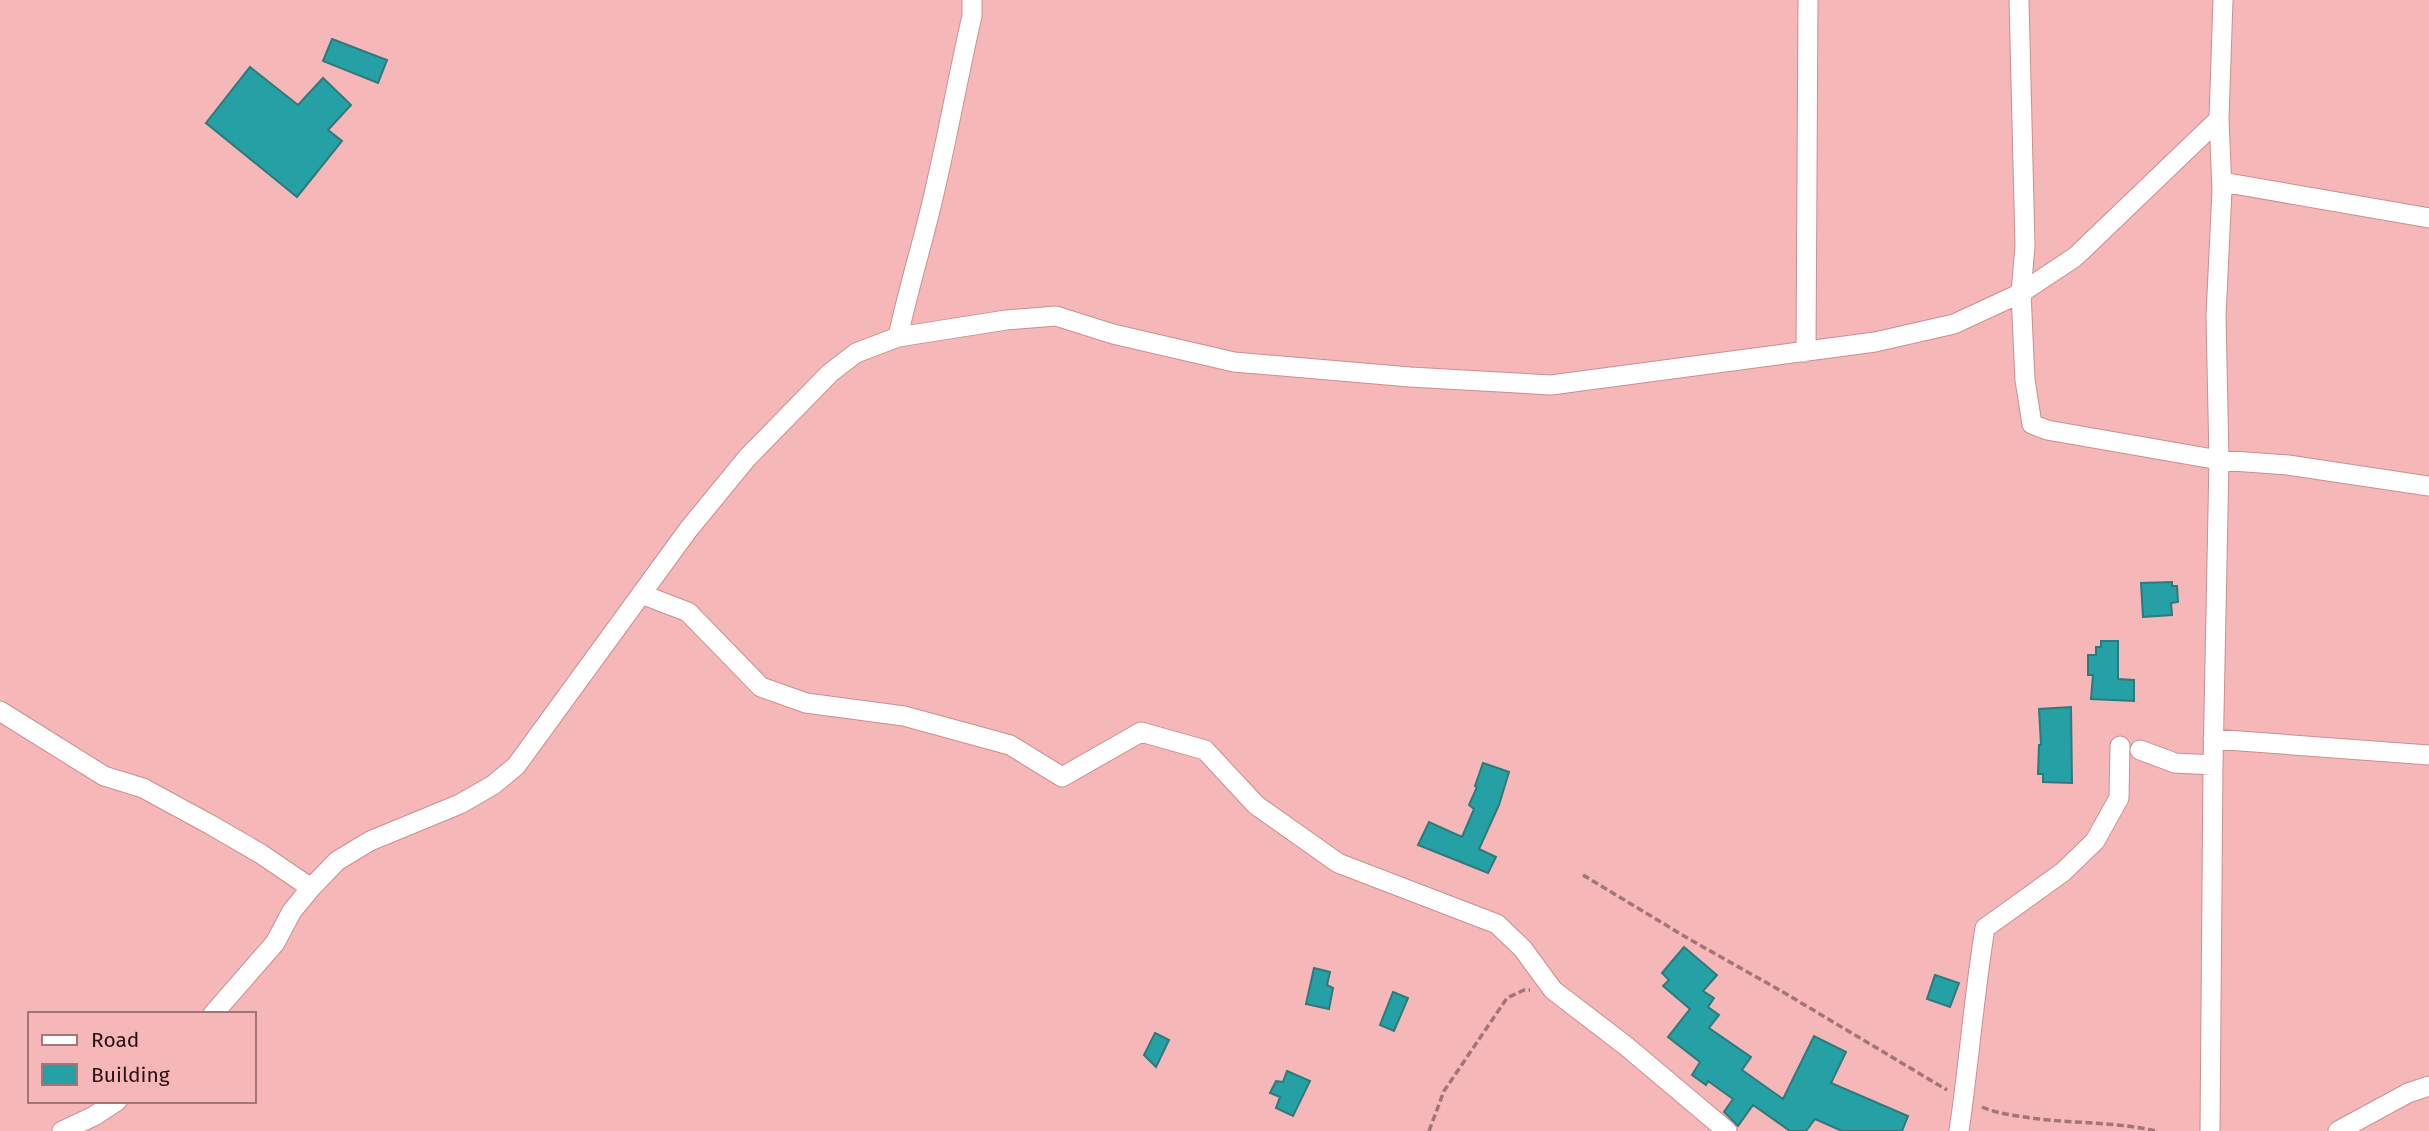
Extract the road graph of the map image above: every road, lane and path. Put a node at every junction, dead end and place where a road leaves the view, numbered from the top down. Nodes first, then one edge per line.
1 (972, 0) edge
2 (1808, 0) edge
3 (2019, 0) edge
4 (2223, 0) edge
5 (2220, 119) junction
6 (2222, 182) junction
7 (2429, 218) edge
8 (2021, 293) junction
9 (898, 337) junction
10 (1806, 352) junction
11 (2219, 460) junction
12 (2429, 486) edge
13 (641, 594) junction
14 (0, 711) edge
15 (2213, 739) junction
16 (2429, 755) edge
17 (2213, 765) junction
18 (1583, 875) dead end
19 (311, 888) junction
20 (1553, 990) junction
21 (215, 1012) edge
22 (2429, 1086) edge
23 (1964, 1098) junction
24 (114, 1103) edge
25 (62, 1131) edge
26 (1429, 1131) edge
27 (1727, 1131) edge
28 (1959, 1131) edge
29 (2156, 1131) edge
30 (2210, 1131) edge
31 (2338, 1131) edge

1 - 9 street
2 - 10 street
3 - 8 street
4 - 5 street
5 - 6 street
5 - 8 street
6 - 7 street
6 - 11 street
8 - 10 street
8 - 11 street
9 - 10 street
9 - 13 street
11 - 12 street
11 - 15 street
13 - 19 street
13 - 20 street
14 - 19 street
15 - 16 street
15 - 17 street
17 - 23 street
17 - 30 street
18 - 23 path
19 - 21 street
20 - 26 path
20 - 27 street
22 - 31 street
23 - 28 street
23 - 29 path
24 - 25 street

